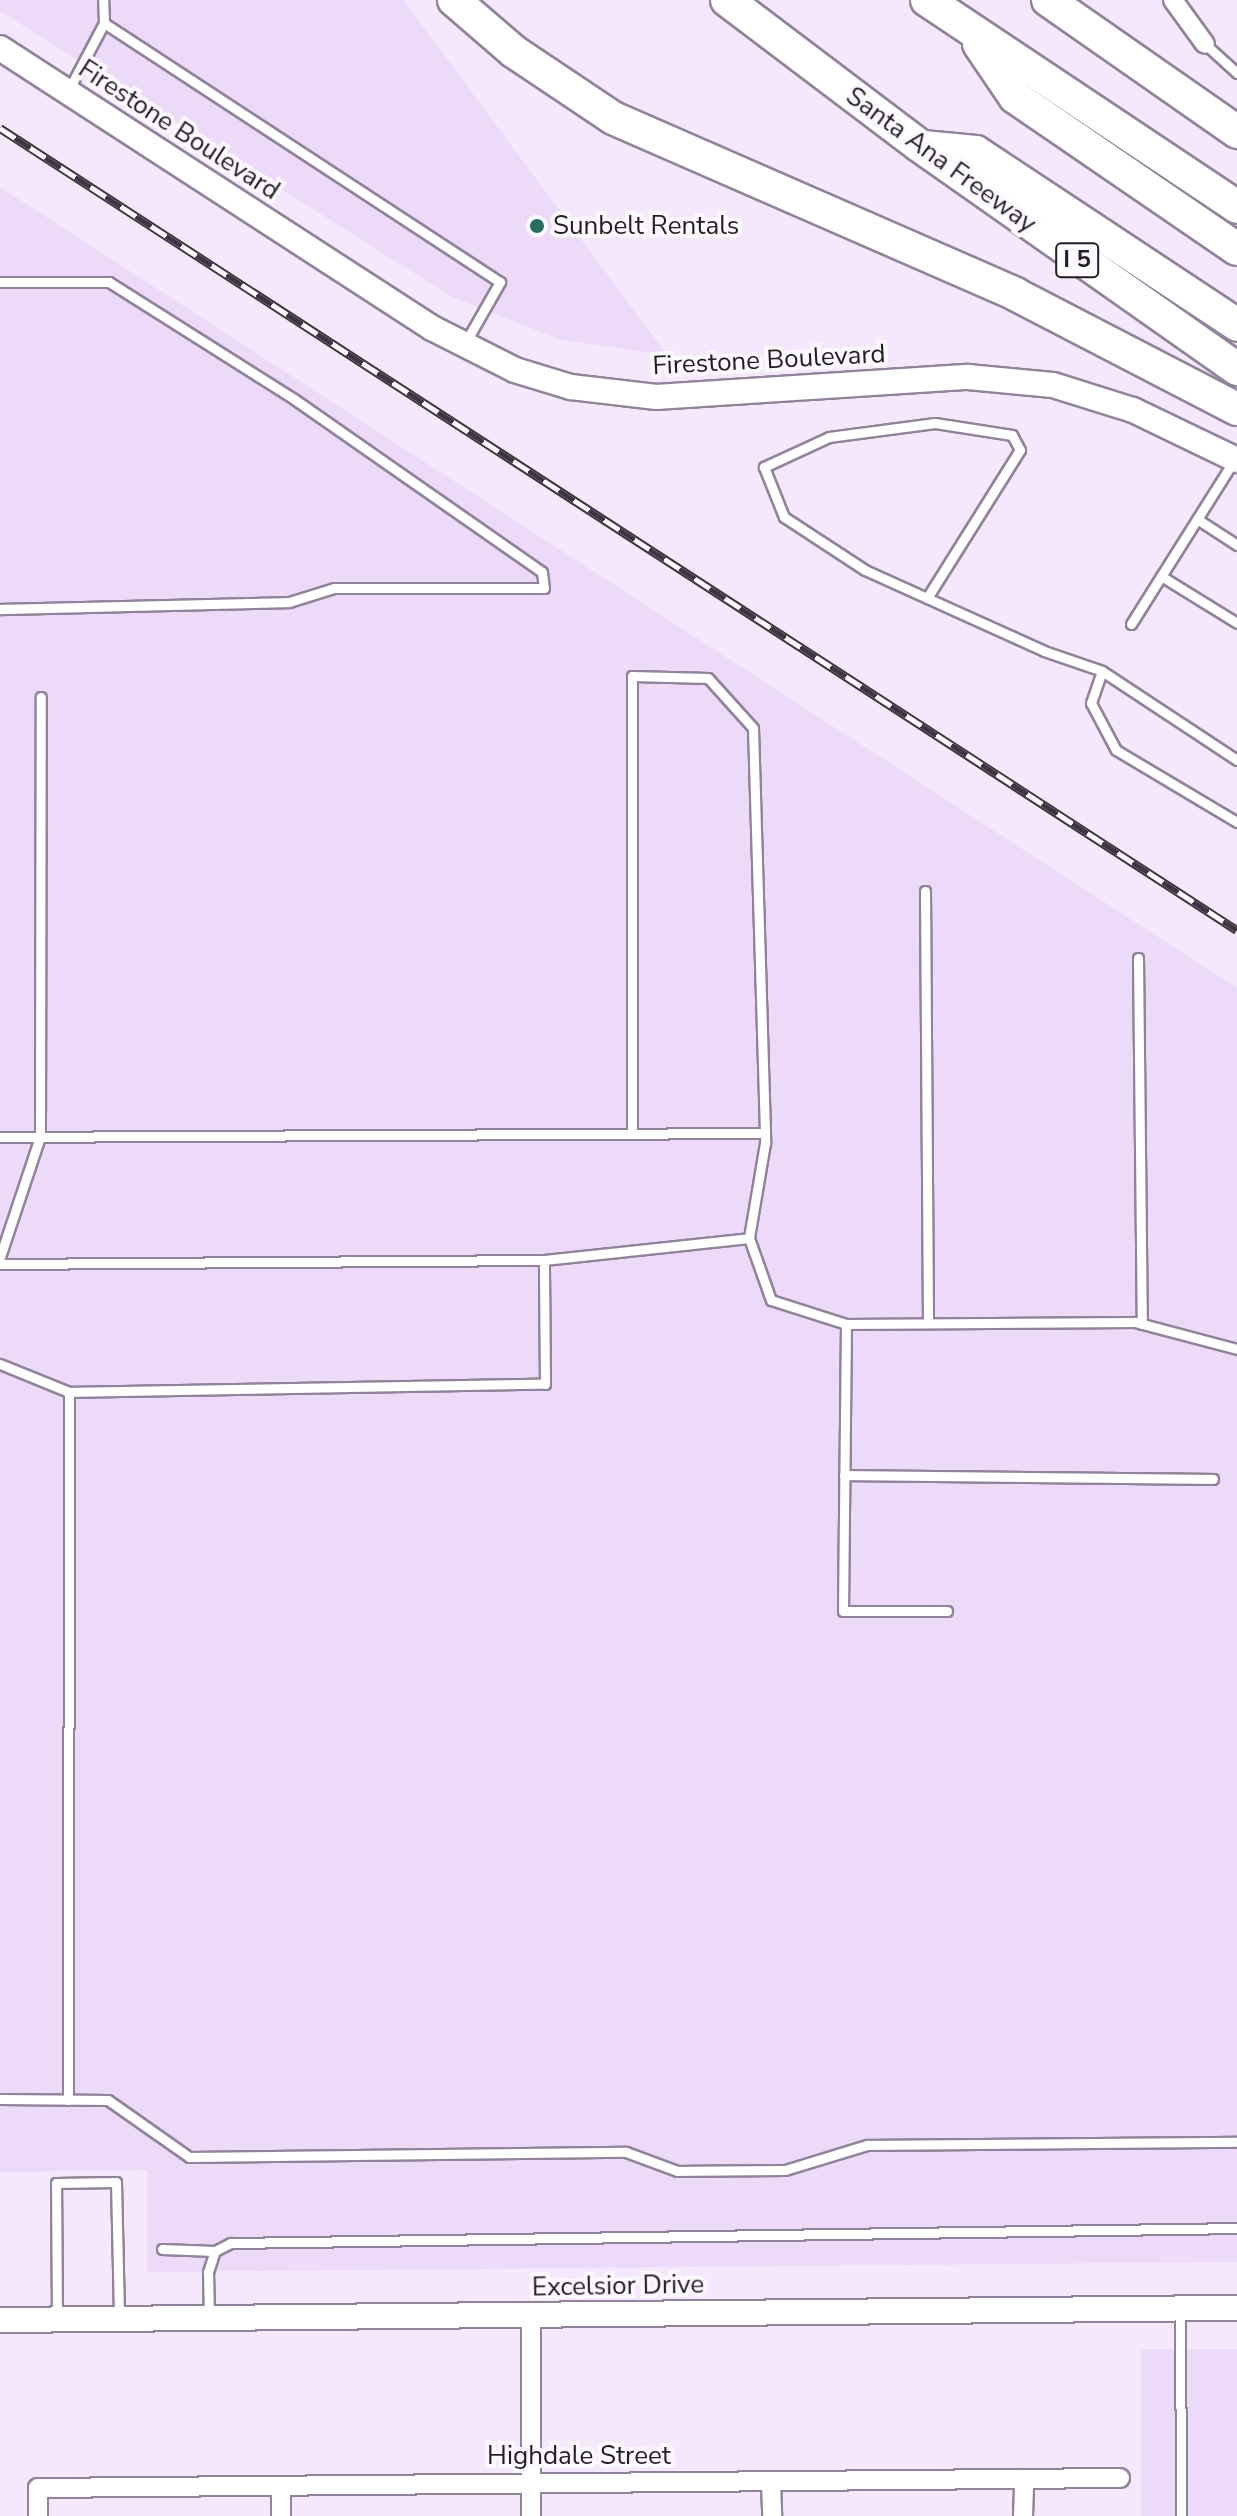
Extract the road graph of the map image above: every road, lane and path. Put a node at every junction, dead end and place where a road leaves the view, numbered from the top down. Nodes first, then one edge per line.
1 (103, 0) edge
2 (454, 0) edge
3 (727, 0) edge
4 (927, 0) edge
5 (1048, 0) edge
6 (1173, 0) edge
7 (104, 23) junction
8 (968, 29) junction
9 (1205, 44) joint
10 (0, 48) edge
11 (1237, 73) edge
12 (68, 91) junction
13 (1237, 132) edge
14 (920, 146) junction
15 (1237, 207) edge
16 (1237, 249) edge
17 (0, 282) edge
18 (1237, 325) edge
19 (463, 346) junction
20 (1237, 369) edge
21 (1237, 409) edge
22 (1236, 459) edge
23 (1197, 519) junction
24 (1237, 545) edge
25 (1161, 576) junction
26 (927, 598) junction
27 (0, 609) edge
28 (1237, 623) edge
29 (1131, 624) dead end
30 (1102, 671) junction
31 (41, 697) dead end
32 (1237, 760) edge
33 (1237, 822) edge
34 (925, 891) dead end
35 (1138, 958) dead end
36 (765, 1133) junction
37 (632, 1134) junction
38 (0, 1137) edge
39 (40, 1137) junction
40 (749, 1238) junction
41 (0, 1257) edge
42 (544, 1260) junction
43 (0, 1264) edge
44 (928, 1323) junction
45 (846, 1324) junction
46 (1142, 1324) junction
47 (1237, 1349) edge
48 (0, 1364) edge
49 (69, 1392) junction
50 (844, 1475) junction
51 (1213, 1479) dead end
52 (947, 1611) dead end
53 (0, 2099) edge
54 (68, 2100) junction
55 (1237, 2142) edge
56 (1237, 2228) edge
57 (162, 2249) dead end
58 (215, 2251) junction
59 (1180, 2308) junction
60 (1237, 2308) edge
61 (531, 2315) junction
62 (209, 2318) junction
63 (119, 2319) junction
64 (0, 2320) edge
65 (57, 2320) junction
66 (1120, 2478) dead end
67 (1024, 2479) junction
68 (531, 2481) junction
69 (771, 2481) junction
70 (281, 2489) junction
71 (38, 2516) edge
72 (281, 2516) edge
73 (531, 2516) edge
74 (772, 2516) edge
75 (1023, 2516) edge
76 (1181, 2516) edge

1 - 7 lane
2 - 21 highway
3 - 14 highway, Santa Ana Freeway / I 5
4 - 8 highway
5 - 13 highway
6 - 9 street
7 - 12 lane
7 - 19 lane
8 - 15 highway
8 - 16 highway
9 - 11 lane
10 - 12 street, Firestone Boulevard
12 - 19 street, Firestone Boulevard
14 - 18 highway
14 - 20 highway, Santa Ana Freeway / I 5
17 - 27 lane
19 - 22 street, Firestone Boulevard
22 - 23 lane
23 - 24 lane
23 - 25 lane
25 - 28 lane
25 - 29 lane
26 - 26 lane
26 - 30 lane
30 - 32 lane
30 - 33 lane
31 - 39 lane
34 - 44 lane
35 - 46 lane
36 - 37 lane
36 - 37 lane
36 - 40 lane
37 - 39 lane
38 - 39 lane
39 - 41 lane
40 - 42 lane
40 - 45 lane
42 - 43 lane
42 - 49 lane
44 - 45 lane
44 - 46 lane
45 - 50 lane
46 - 47 lane
48 - 49 lane
49 - 54 lane
50 - 51 lane
50 - 52 lane
53 - 54 lane
54 - 55 lane
56 - 58 lane
57 - 58 lane
58 - 62 lane
59 - 60 street, Excelsior Drive
59 - 61 street, Excelsior Drive
59 - 76 lane
61 - 62 street, Excelsior Drive
61 - 68 street
62 - 63 street, Excelsior Drive
63 - 65 street, Excelsior Drive
63 - 65 lane
64 - 65 street, Excelsior Drive
66 - 67 street, Highdale Street
67 - 69 street, Highdale Street
67 - 75 street
68 - 69 street, Highdale Street
68 - 70 street, Highdale Street
68 - 73 street
69 - 74 street
70 - 71 street, Highdale Street
70 - 72 street

